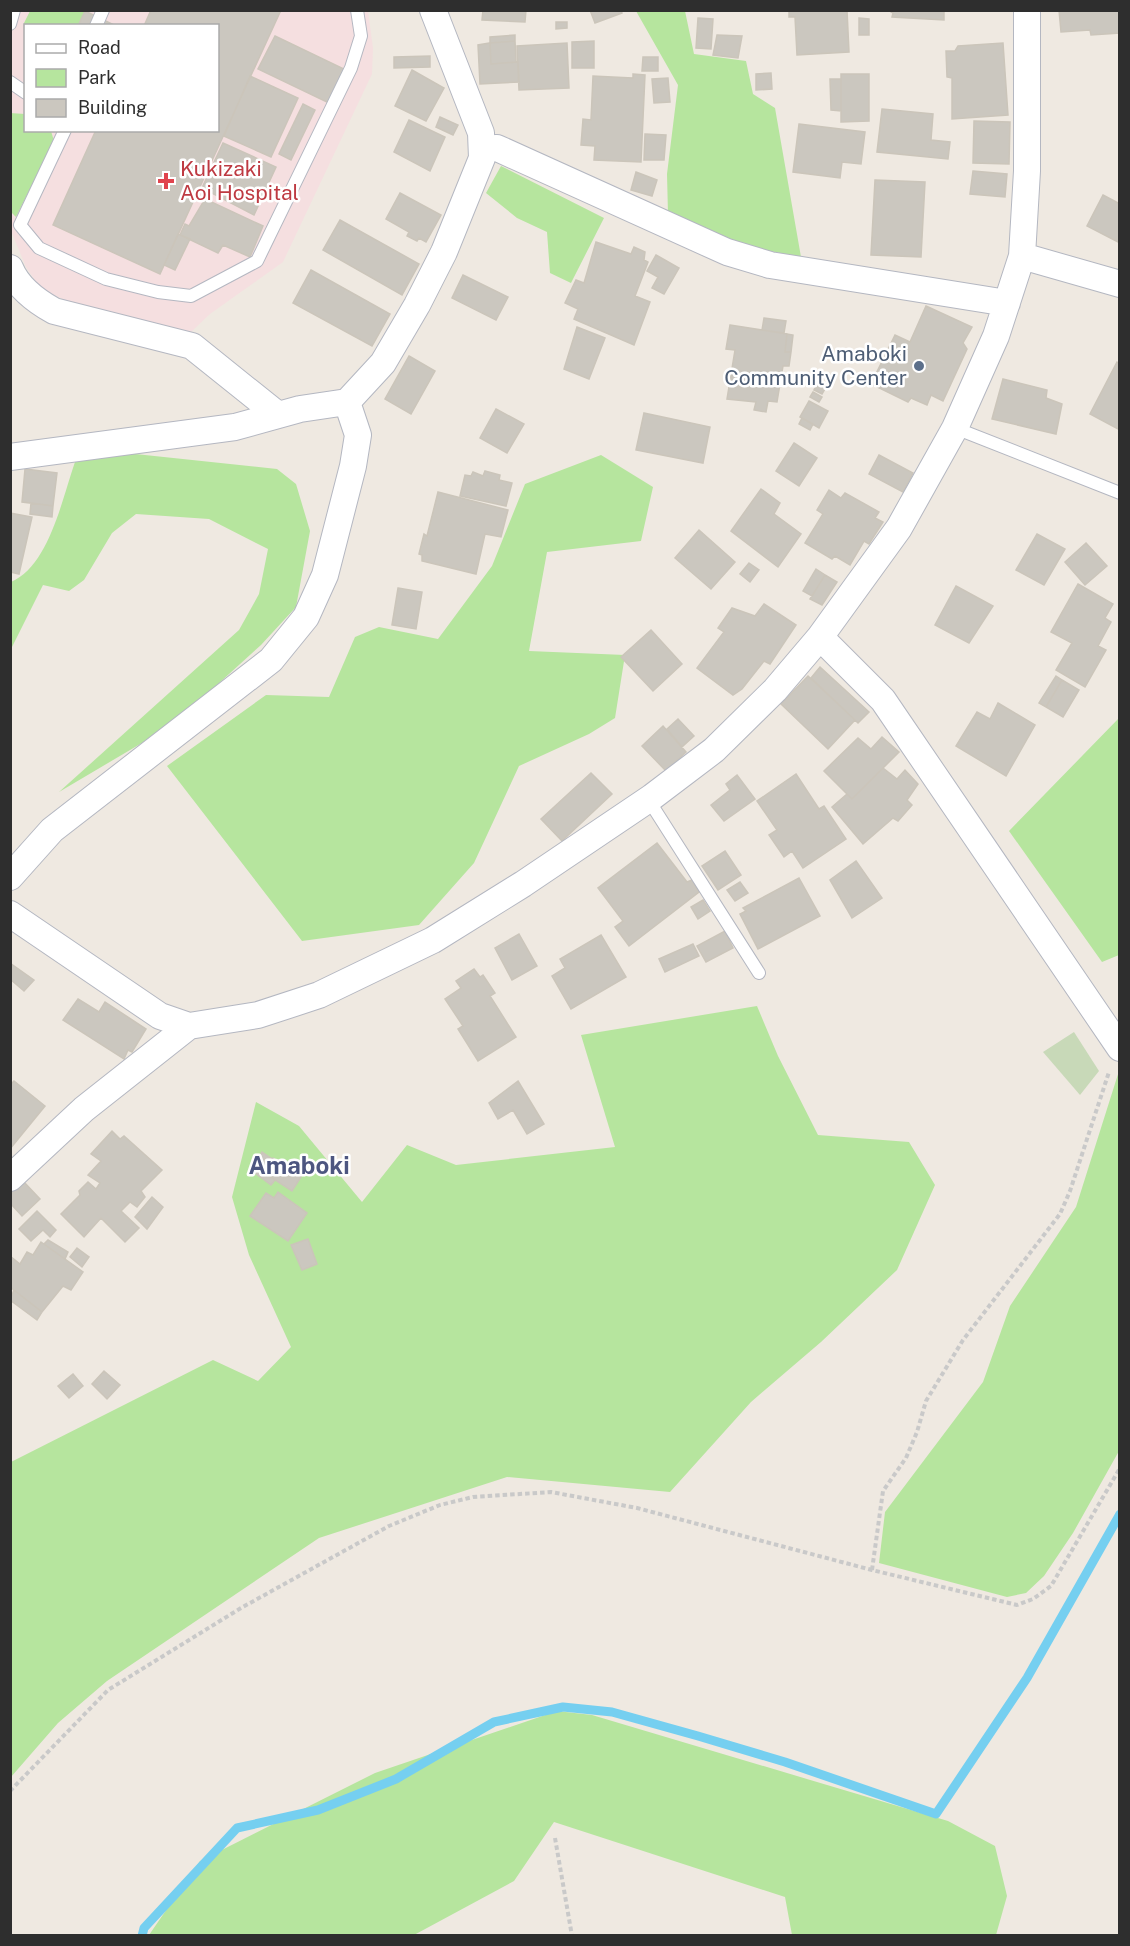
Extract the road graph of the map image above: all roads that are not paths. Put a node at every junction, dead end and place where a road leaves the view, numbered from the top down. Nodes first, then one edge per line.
1 (14, 10) edge
2 (103, 10) edge
3 (357, 10) edge
4 (433, 10) edge
5 (1027, 10) edge
6 (10, 24) edge
7 (97, 24) edge
8 (10, 82) edge
9 (24, 92) edge
10 (64, 132) edge
11 (483, 149) junction
12 (1022, 256) junction
13 (10, 268) edge
14 (1119, 284) edge
15 (1008, 303) junction
16 (347, 402) junction
17 (278, 415) junction
18 (955, 428) junction
19 (10, 457) edge
20 (1119, 493) edge
21 (820, 637) junction
22 (648, 799) junction
23 (10, 877) edge
24 (10, 914) edge
25 (759, 973) dead end
26 (189, 1026) junction
27 (1116, 1057) edge
28 (10, 1178) edge

1 - 6 lane
2 - 7 lane
3 - 10 lane
4 - 11 street
5 - 12 street
8 - 9 lane
11 - 15 street
11 - 16 street
12 - 14 street
12 - 15 street
13 - 17 street
15 - 18 street
16 - 17 street
16 - 23 street
17 - 19 street
18 - 20 lane
18 - 21 street
21 - 22 street
21 - 27 street
22 - 25 lane
22 - 26 street
24 - 26 street
26 - 28 street

